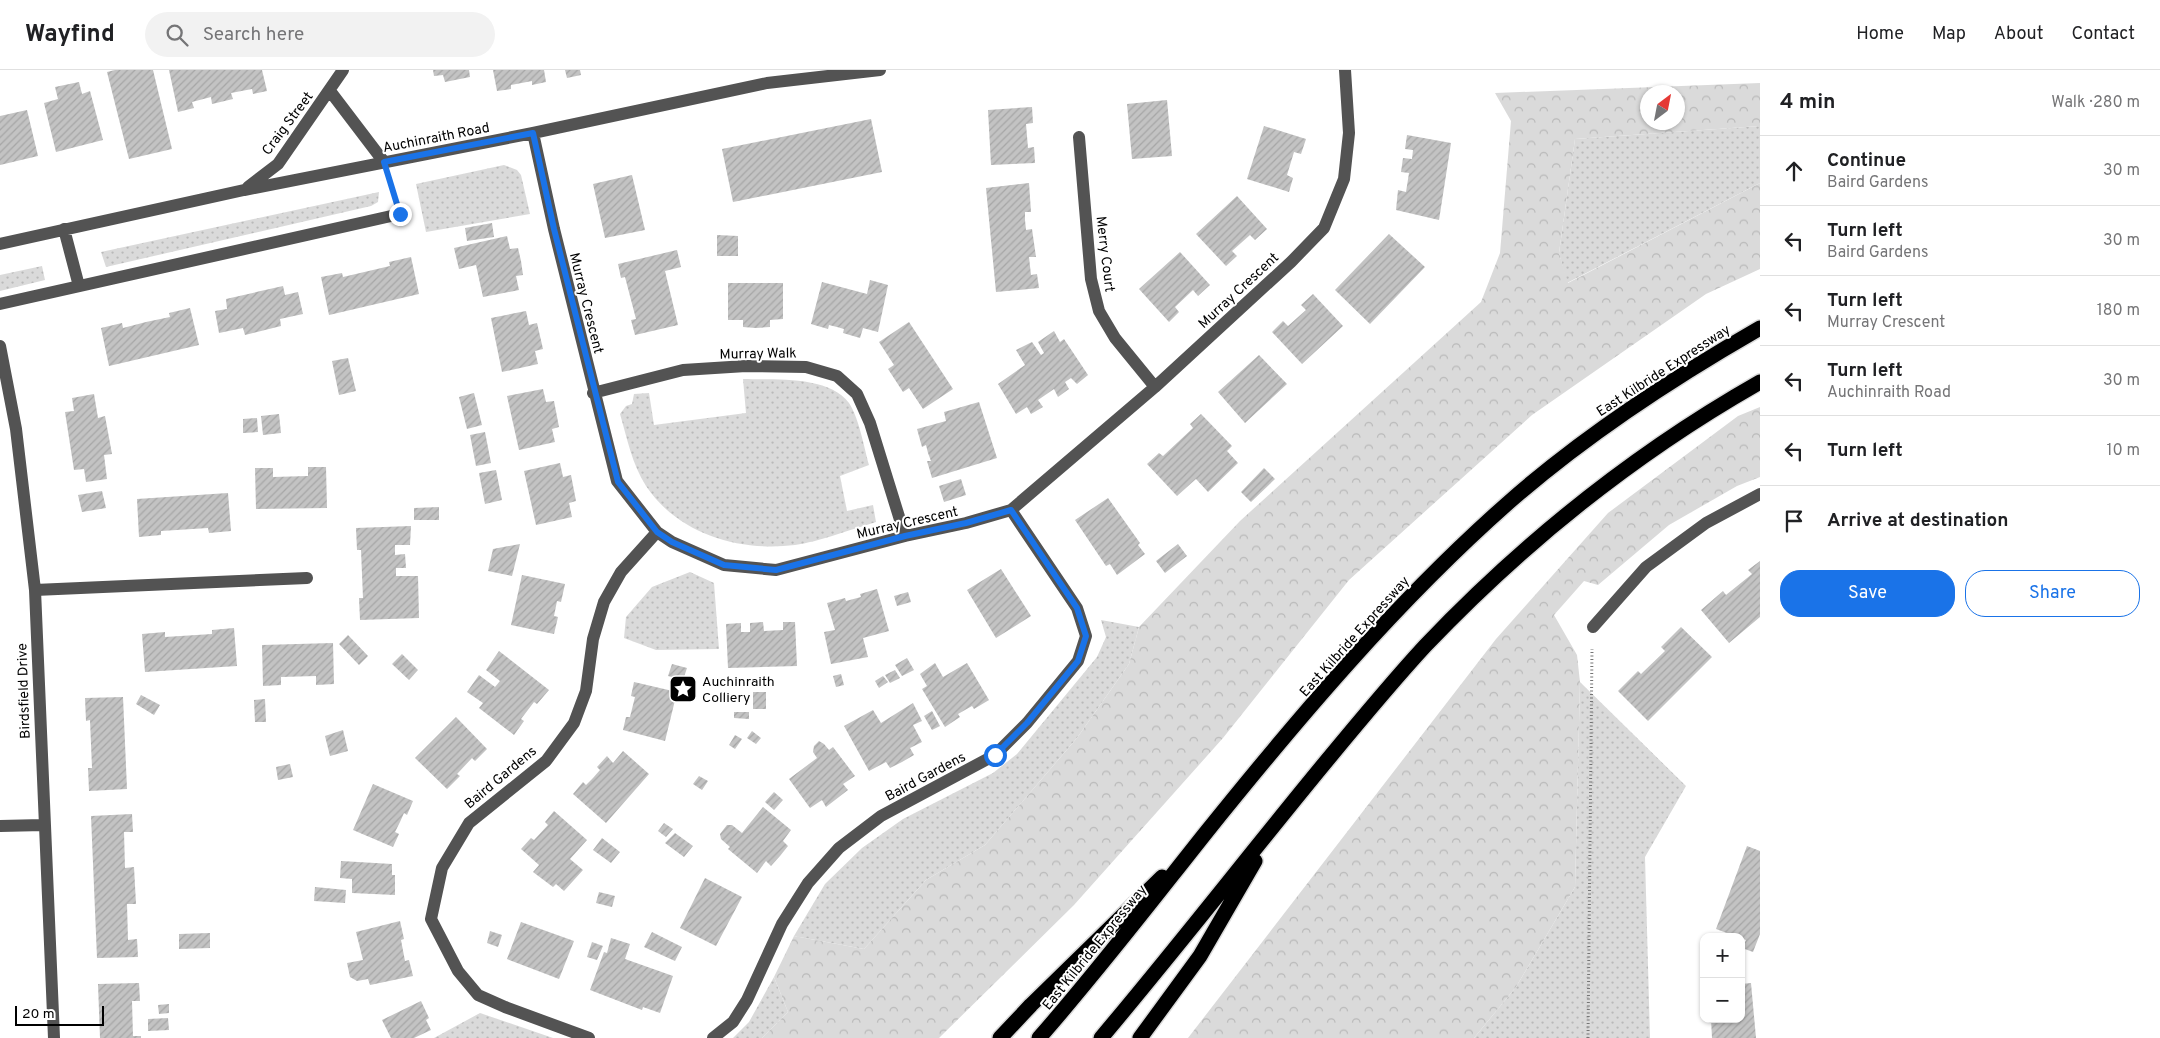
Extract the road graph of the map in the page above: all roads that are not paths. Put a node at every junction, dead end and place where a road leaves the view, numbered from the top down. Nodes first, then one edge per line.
1 (343, 70) edge
2 (880, 70) edge
3 (1345, 70) edge
4 (330, 91) junction
5 (533, 133) junction
6 (1079, 137) dead end
7 (384, 162) junction
8 (244, 190) junction
9 (400, 214) road end
10 (64, 229) junction
11 (0, 244) edge
12 (79, 286) junction
13 (0, 304) edge
14 (1760, 328) edge
15 (0, 346) edge
16 (1760, 382) edge
17 (1155, 387) junction
18 (594, 393) junction
19 (1760, 494) edge
20 (1011, 510) junction
21 (657, 532) junction
22 (905, 536) junction
23 (307, 578) dead end
24 (35, 590) junction
25 (1593, 627) road end
26 (1279, 818) junction
27 (43, 825) junction
28 (0, 826) edge
29 (1206, 834) junction
30 (54, 1038) edge
31 (589, 1038) edge
32 (712, 1038) edge
33 (1000, 1038) edge
34 (1039, 1038) edge
35 (1101, 1038) edge
36 (1140, 1038) edge

1 - 4 street, Craig Street
2 - 5 street, Auchinraith Road
3 - 17 street, Murray Crescent
4 - 7 street, Craig Street
4 - 8 street, Craig Street
5 - 7 street, Auchinraith Road
5 - 18 street, Murray Crescent
6 - 17 street, Merry Court
7 - 8 street, Auchinraith Road
8 - 10 street, Auchinraith Road
9 - 12 street
10 - 11 street, Auchinraith Road
10 - 12 street
12 - 13 street
14 - 29 highway, East Kilbride Expressway
15 - 24 street, Birdsfield Drive
16 - 26 highway
17 - 20 street, Murray Crescent
18 - 21 street, Murray Crescent
18 - 22 street, Murray Walk
19 - 25 street
20 - 22 street, Murray Crescent
20 - 32 street, Baird Gardens
21 - 22 street, Murray Crescent
21 - 31 street, Baird Gardens
23 - 24 street
24 - 27 street, Birdsfield Drive
26 - 35 highway
26 - 36 highway
27 - 28 street
27 - 30 street, Birdsfield Drive
29 - 33 highway
29 - 34 highway, East Kilbride Expressway

